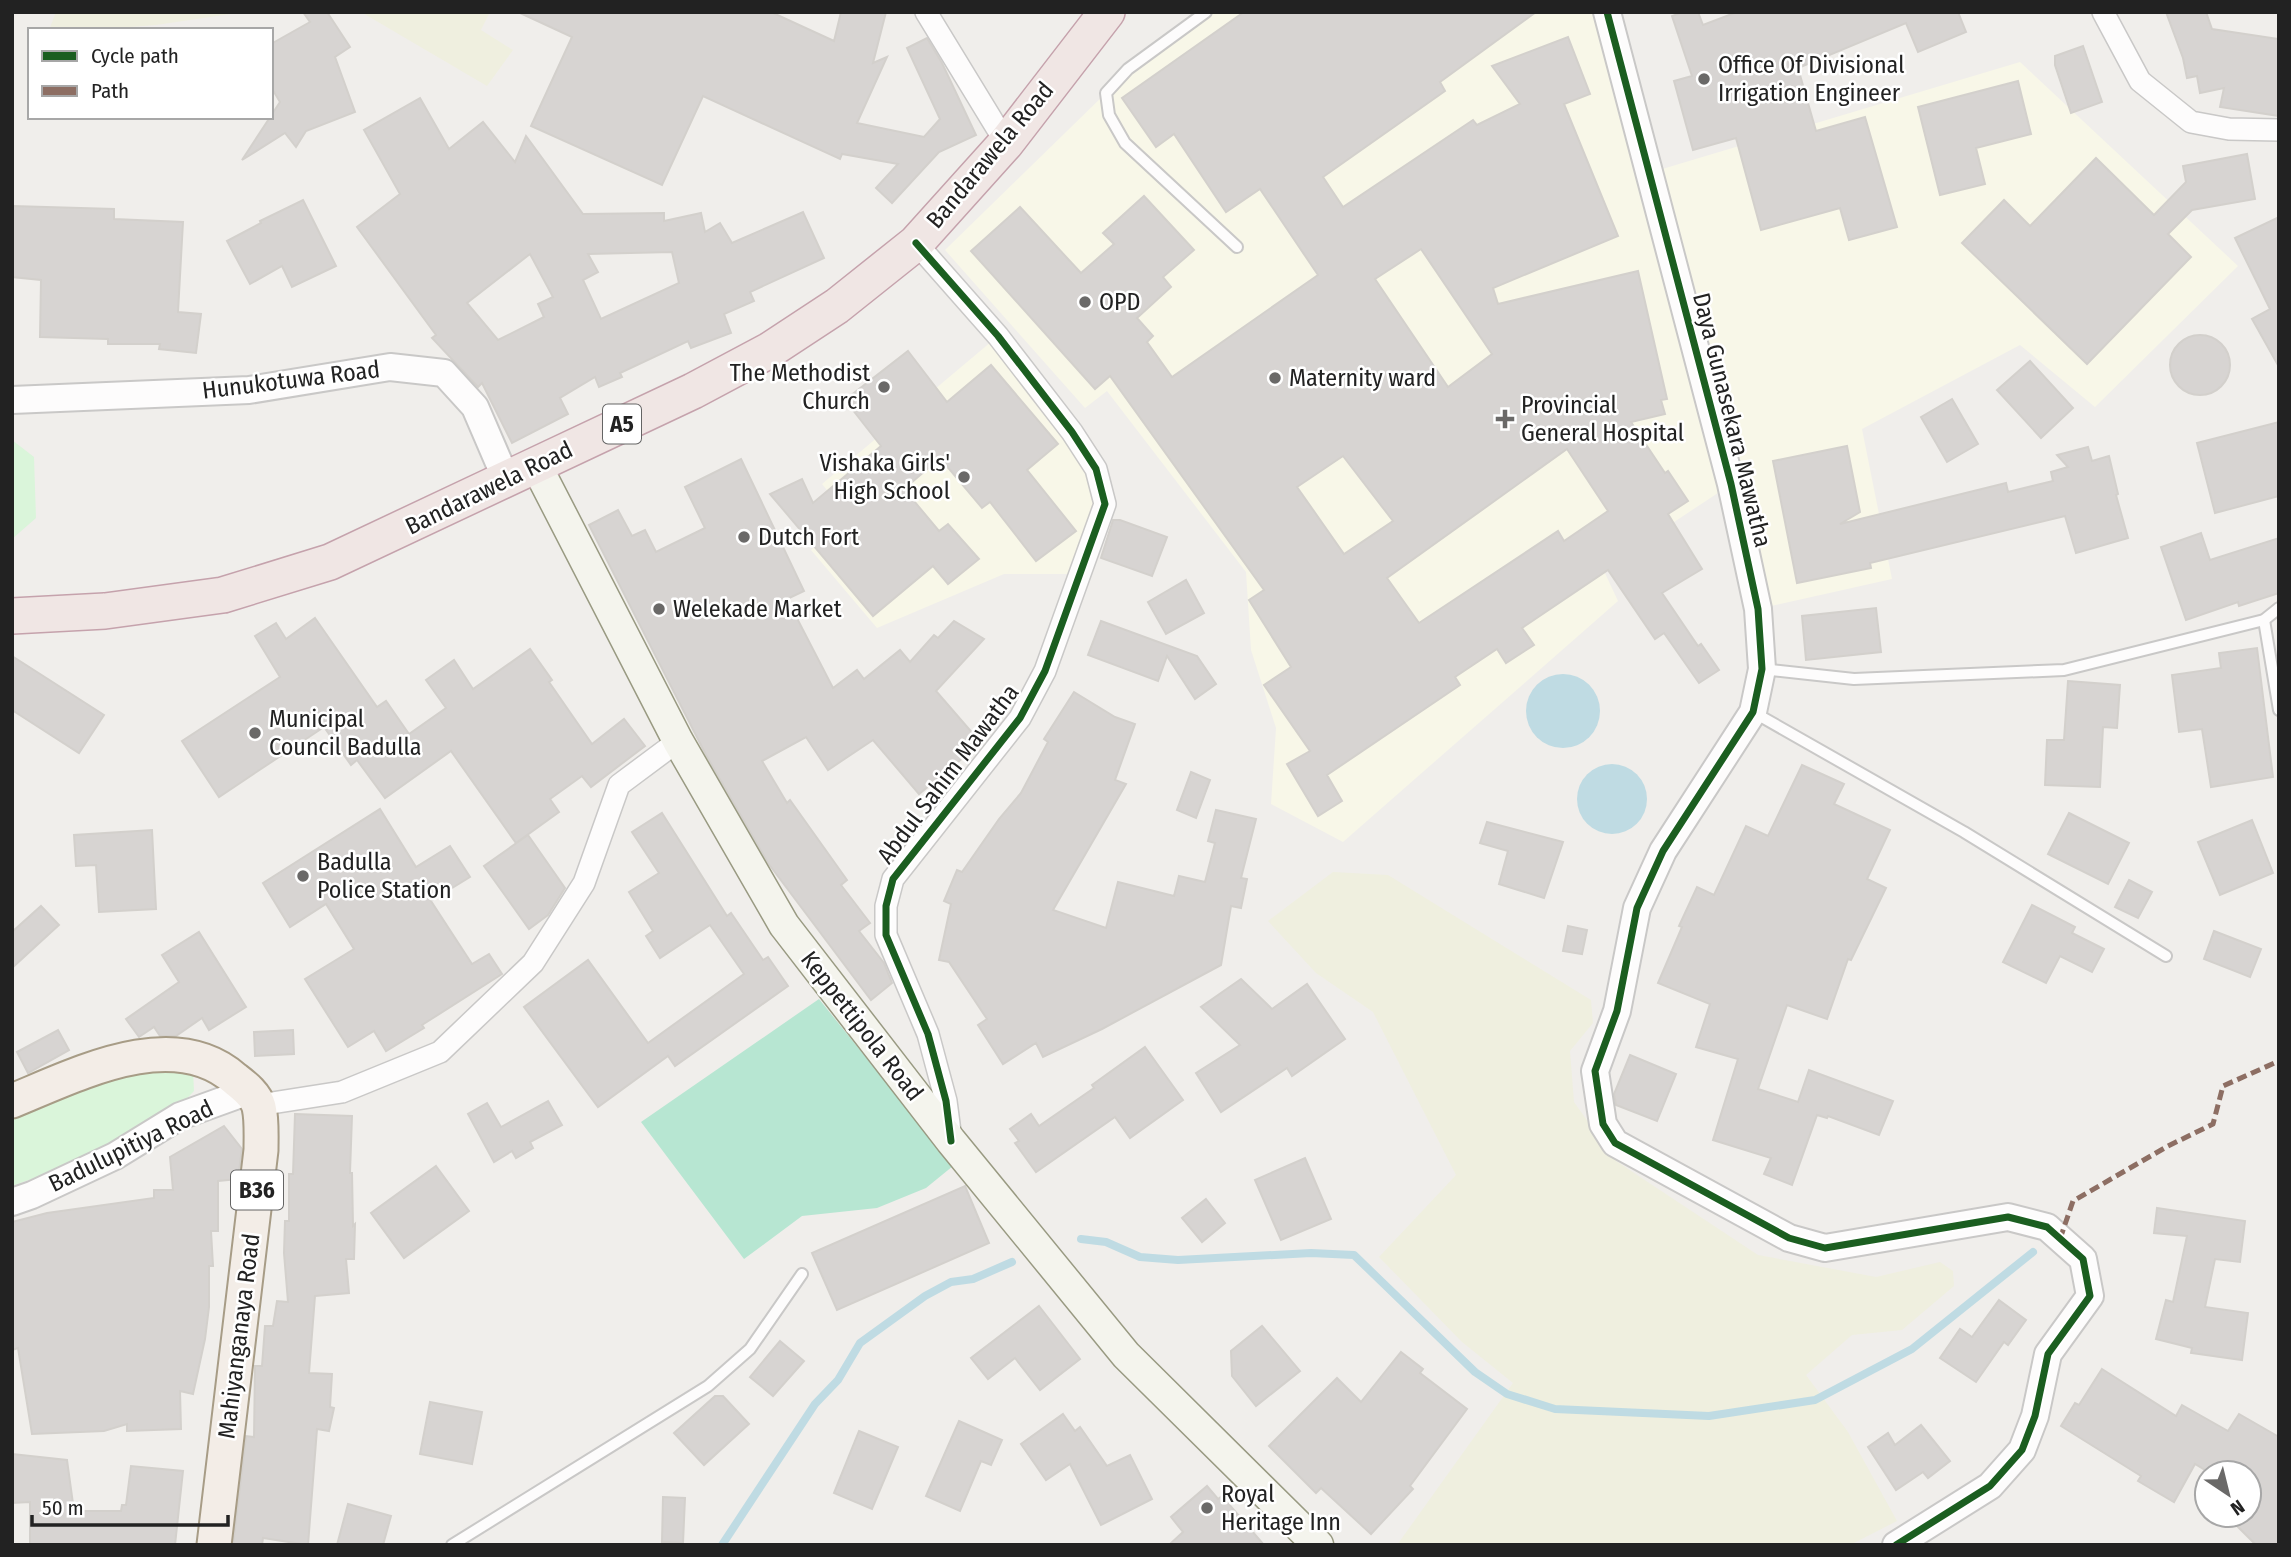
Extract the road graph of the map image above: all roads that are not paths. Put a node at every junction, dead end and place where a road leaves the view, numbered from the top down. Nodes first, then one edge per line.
1 (926, 12) edge
2 (1107, 12) edge
3 (1206, 12) edge
4 (1607, 12) edge
5 (2103, 12) edge
6 (2279, 130) edge
7 (1006, 143) junction
8 (916, 243) junction
9 (1237, 247) dead end
10 (12, 400) edge
11 (521, 472) junction
12 (2279, 608) edge
13 (12, 616) edge
14 (2264, 620) junction
15 (1762, 669) junction
16 (2279, 709) edge
17 (1754, 712) junction
18 (678, 741) junction
19 (2166, 956) dead end
20 (254, 1098) junction
21 (12, 1101) edge
22 (951, 1141) junction
23 (12, 1202) edge
24 (802, 1274) dead end
25 (214, 1545) edge
26 (452, 1545) edge
27 (1318, 1545) edge
28 (1896, 1545) edge

1 - 7 street
2 - 7 highway, Bandarawela Road / A5
3 - 9 lane
4 - 15 street, Daya Gunasekara Mawatha
5 - 6 street
7 - 8 highway, Bandarawela Road / A5
8 - 11 highway, Bandarawela Road / A5
8 - 22 street, Abdul Sahim Mawatha
10 - 11 street, Hunukotuwa Road
11 - 13 highway, Bandarawela Road / A5
11 - 18 main road, Keppettipola Road
12 - 14 lane
14 - 15 lane
14 - 16 lane
15 - 17 street, Daya Gunasekara Mawatha
17 - 19 lane
17 - 28 street, Daya Gunasekara Mawatha
18 - 20 street, Badulupitiya Road
18 - 22 main road, Keppettipola Road
20 - 21 main road
20 - 23 street, Badulupitiya Road
20 - 25 main road, Mahiyanganaya Road / B36
22 - 27 main road, Keppettipola Road
24 - 26 lane

